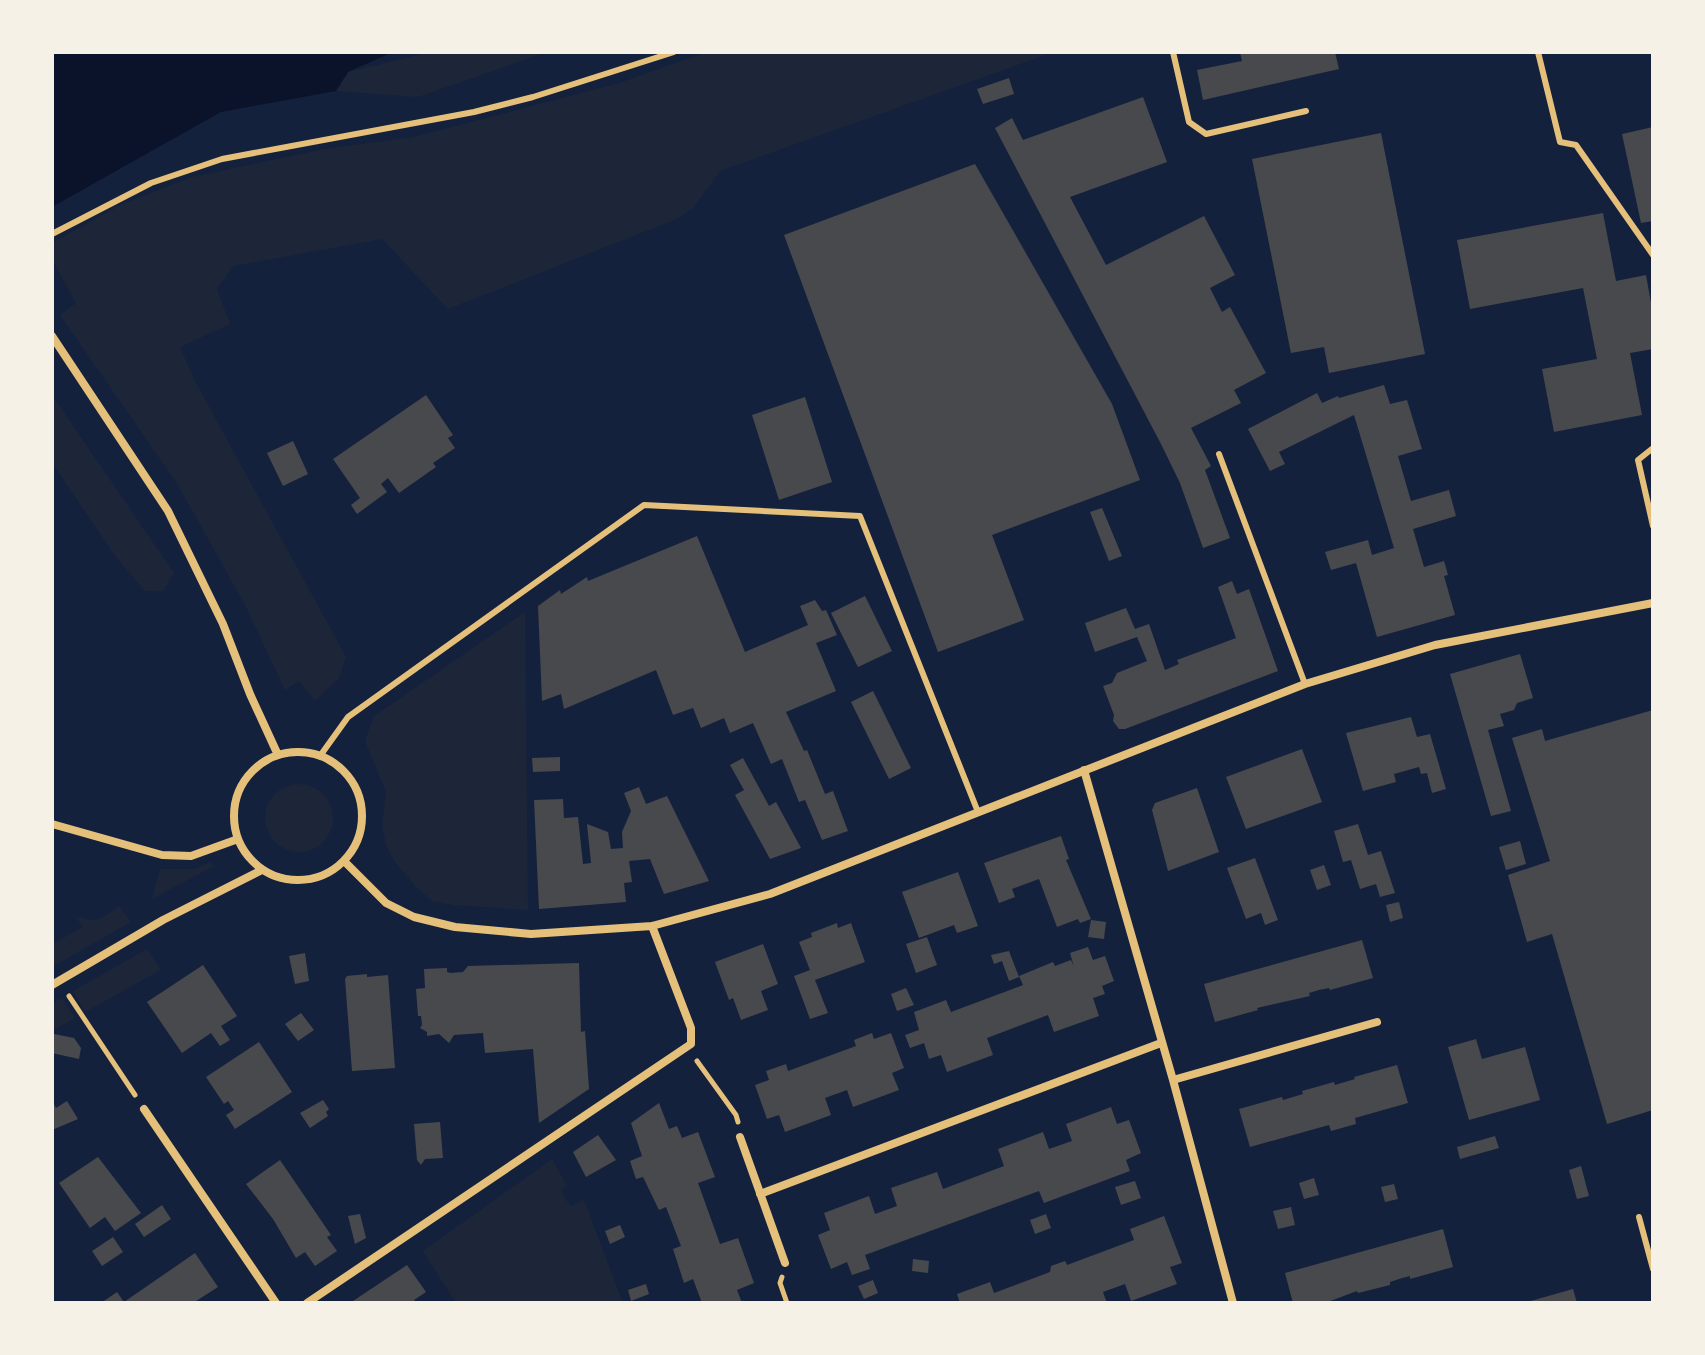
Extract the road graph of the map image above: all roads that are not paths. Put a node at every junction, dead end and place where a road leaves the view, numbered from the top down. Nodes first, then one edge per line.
1 (674, 52) edge
2 (1173, 52) edge
3 (1538, 52) edge
4 (1306, 111) dead end
5 (52, 234) edge
6 (1653, 255) edge
7 (52, 336) edge
8 (1653, 448) edge
9 (1219, 454) dead end
10 (1653, 526) edge
11 (1653, 603) edge
12 (1305, 684) junction
13 (278, 755) junction
14 (320, 756) junction
15 (1084, 770) junction
16 (978, 812) junction
17 (52, 824) edge
18 (238, 839) junction
19 (344, 861) junction
20 (262, 870) junction
21 (652, 926) junction
22 (55, 983) edge
23 (1377, 1022) dead end
24 (1161, 1043) junction
25 (1173, 1080) junction
26 (144, 1109) road end
27 (740, 1137) road end
28 (760, 1194) junction
29 (1639, 1217) dead end
30 (785, 1263) dead end
31 (1653, 1269) edge
32 (276, 1303) edge
33 (307, 1303) edge
34 (1233, 1303) edge

1 - 5 lane
2 - 4 lane
3 - 6 lane
7 - 13 street
8 - 10 lane
9 - 12 lane
11 - 12 street
12 - 15 street
13 - 14 street
13 - 18 street
14 - 16 lane
14 - 19 street
15 - 16 street
15 - 24 street
16 - 21 street
17 - 18 street
18 - 20 street
19 - 20 street
19 - 21 street
20 - 22 street
21 - 33 street
23 - 25 street
24 - 25 street
24 - 28 street
25 - 34 street
26 - 32 street
27 - 28 street
28 - 30 street
29 - 31 lane

